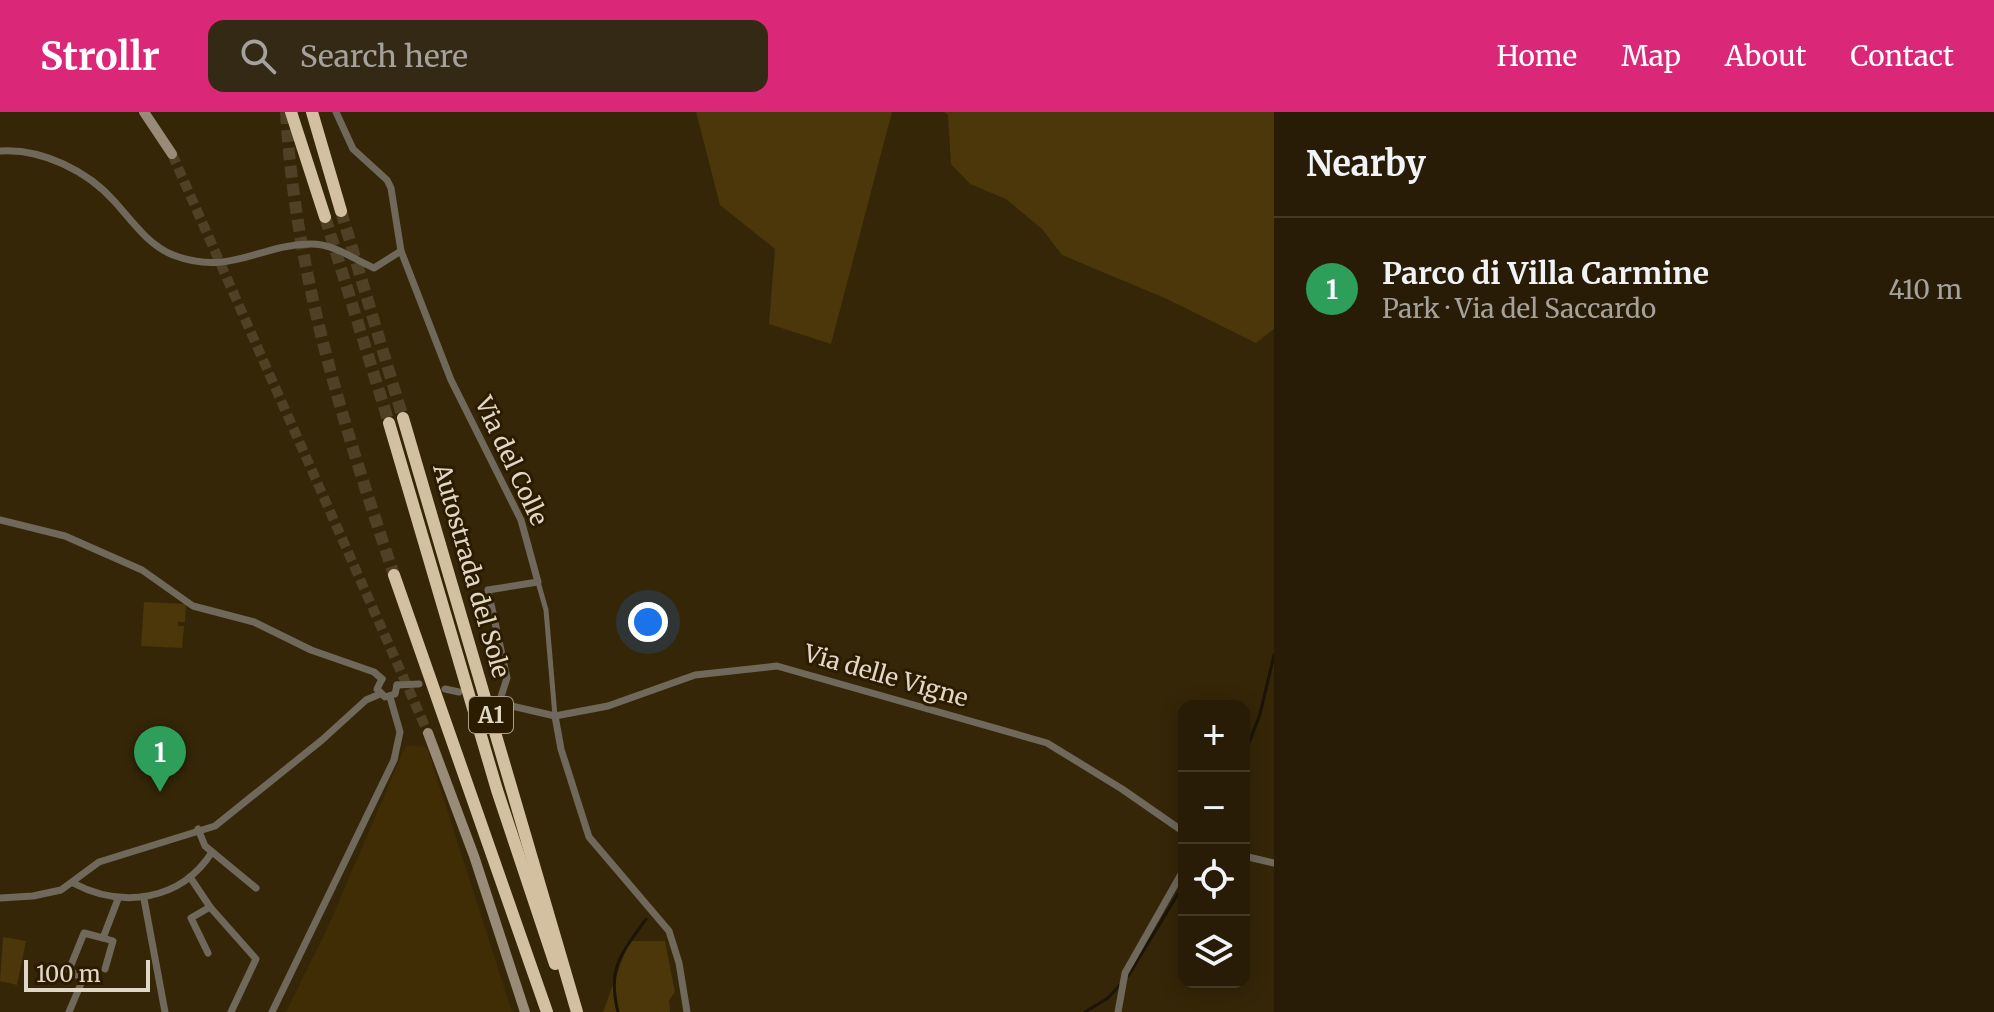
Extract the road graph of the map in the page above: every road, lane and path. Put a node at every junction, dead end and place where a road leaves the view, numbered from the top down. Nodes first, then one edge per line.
1 (144, 112) edge
2 (291, 112) edge
3 (312, 112) edge
4 (336, 112) edge
5 (0, 151) edge
6 (172, 154) tunnel mouth
7 (341, 211) tunnel mouth
8 (325, 217) tunnel mouth
9 (401, 251) junction
10 (403, 418) tunnel mouth
11 (389, 423) tunnel mouth
12 (0, 520) edge
13 (394, 575) tunnel mouth
14 (538, 582) junction
15 (382, 679) junction
16 (419, 684) dead end
17 (397, 685) junction
18 (445, 689) dead end
19 (459, 692) dead end
20 (380, 694) junction
21 (390, 697) junction
22 (555, 716) junction
23 (428, 733) tunnel mouth
24 (1178, 828) edge
25 (198, 829) junction
26 (212, 852) junction
27 (1250, 857) edge
28 (1274, 863) edge
29 (190, 877) junction
30 (1178, 880) edge
31 (73, 883) junction
32 (256, 888) dead end
33 (0, 898) edge
34 (118, 899) junction
35 (144, 899) junction
36 (210, 907) junction
37 (103, 938) junction
38 (208, 953) dead end
39 (105, 969) dead end
40 (69, 1012) edge
41 (165, 1012) edge
42 (231, 1012) edge
43 (272, 1012) edge
44 (525, 1012) edge
45 (547, 1012) edge
46 (574, 1012) edge
47 (687, 1012) edge
48 (1118, 1012) edge

1 - 6 main road
2 - 8 highway
3 - 7 highway
4 - 9 street, Via del Colle
5 - 9 street
9 - 14 street, Via del Colle
10 - 46 highway, Autostrada del Sole / A1
11 - 46 highway, Autostrada del Sole / A1
12 - 15 street
13 - 45 highway, A1
14 - 22 street, Via del Colle
14 - 22 street
15 - 17 street
15 - 20 street
16 - 17 street
17 - 21 street
18 - 19 street
20 - 21 street
20 - 25 street
21 - 43 street
22 - 24 street, Via delle Vigne
22 - 47 street, Via del Colle
23 - 44 main road
25 - 26 street
25 - 31 street
26 - 29 street
26 - 32 street
27 - 28 street
29 - 35 street
29 - 36 street
30 - 48 street
31 - 33 street
31 - 34 street
34 - 35 street
34 - 37 street
35 - 41 street
36 - 38 street
36 - 42 street
37 - 39 street
37 - 40 street

